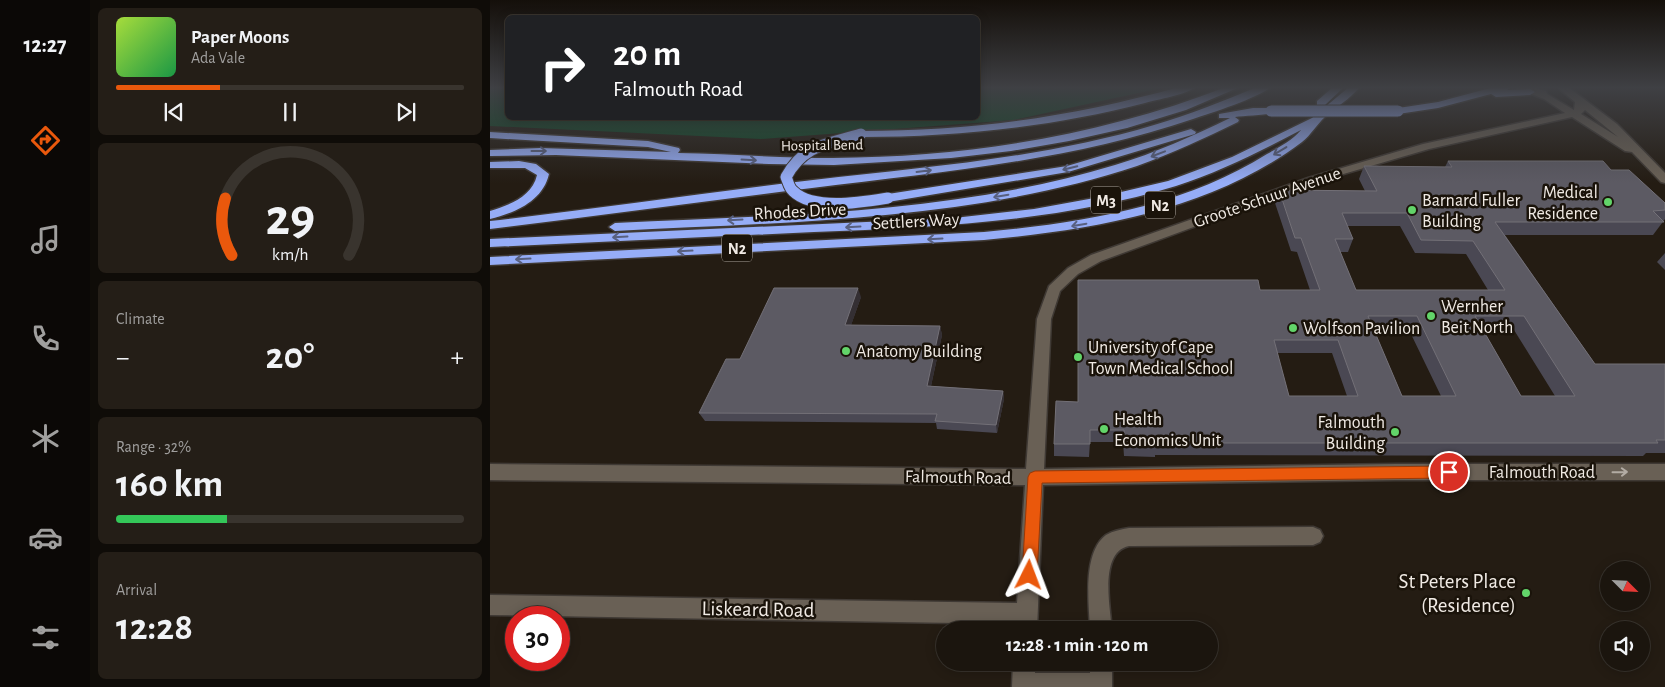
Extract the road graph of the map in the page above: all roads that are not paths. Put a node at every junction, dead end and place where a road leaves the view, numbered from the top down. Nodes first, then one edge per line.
1 (1044, 119) edge
2 (1142, 119) edge
3 (1186, 119) edge
4 (1213, 119) edge
5 (1238, 119) edge
6 (1303, 119) edge
7 (1316, 119) joint
8 (1531, 119) edge
9 (1593, 119) edge
10 (1598, 119) edge
11 (1234, 120) junction
12 (490, 135) edge
13 (1252, 151) junction
14 (490, 153) edge
15 (1639, 155) junction
16 (700, 157) junction
17 (490, 165) edge
18 (1665, 180) edge
19 (684, 200) junction
20 (490, 215) edge
21 (490, 225) edge
22 (490, 234) edge
23 (490, 242) edge
24 (490, 261) edge
25 (490, 472) edge
26 (1665, 472) edge
27 (1035, 477) junction
28 (1313, 536) dead end
29 (490, 605) edge
30 (995, 621) edge
31 (1027, 621) edge
32 (1101, 621) edge
33 (1023, 678) edge
34 (1101, 678) edge

11 -> 1 highway, bridge
16 -> 2 highway, Hospital Bend
19 -> 3 highway
4 - 19 highway
5 - 11 highway
6 - 13 highway, M3
7 - 13 highway
7 -> 24 highway, Settlers Way / N2
8 - 27 street, Groote Schuur Avenue
9 - 15 street
10 - 15 street
11 -> 22 highway
12 - 16 highway
13 -> 23 highway, Rhodes Drive / M3
14 -> 16 highway
15 - 18 street
17 - 20 highway
19 - 21 highway
25 - 27 street, Falmouth Road
27 -> 26 street, Falmouth Road
27 - 31 street, Groote Schuur Avenue
28 - 32 street
29 - 30 street, Liskeard Road
33 - 34 street

